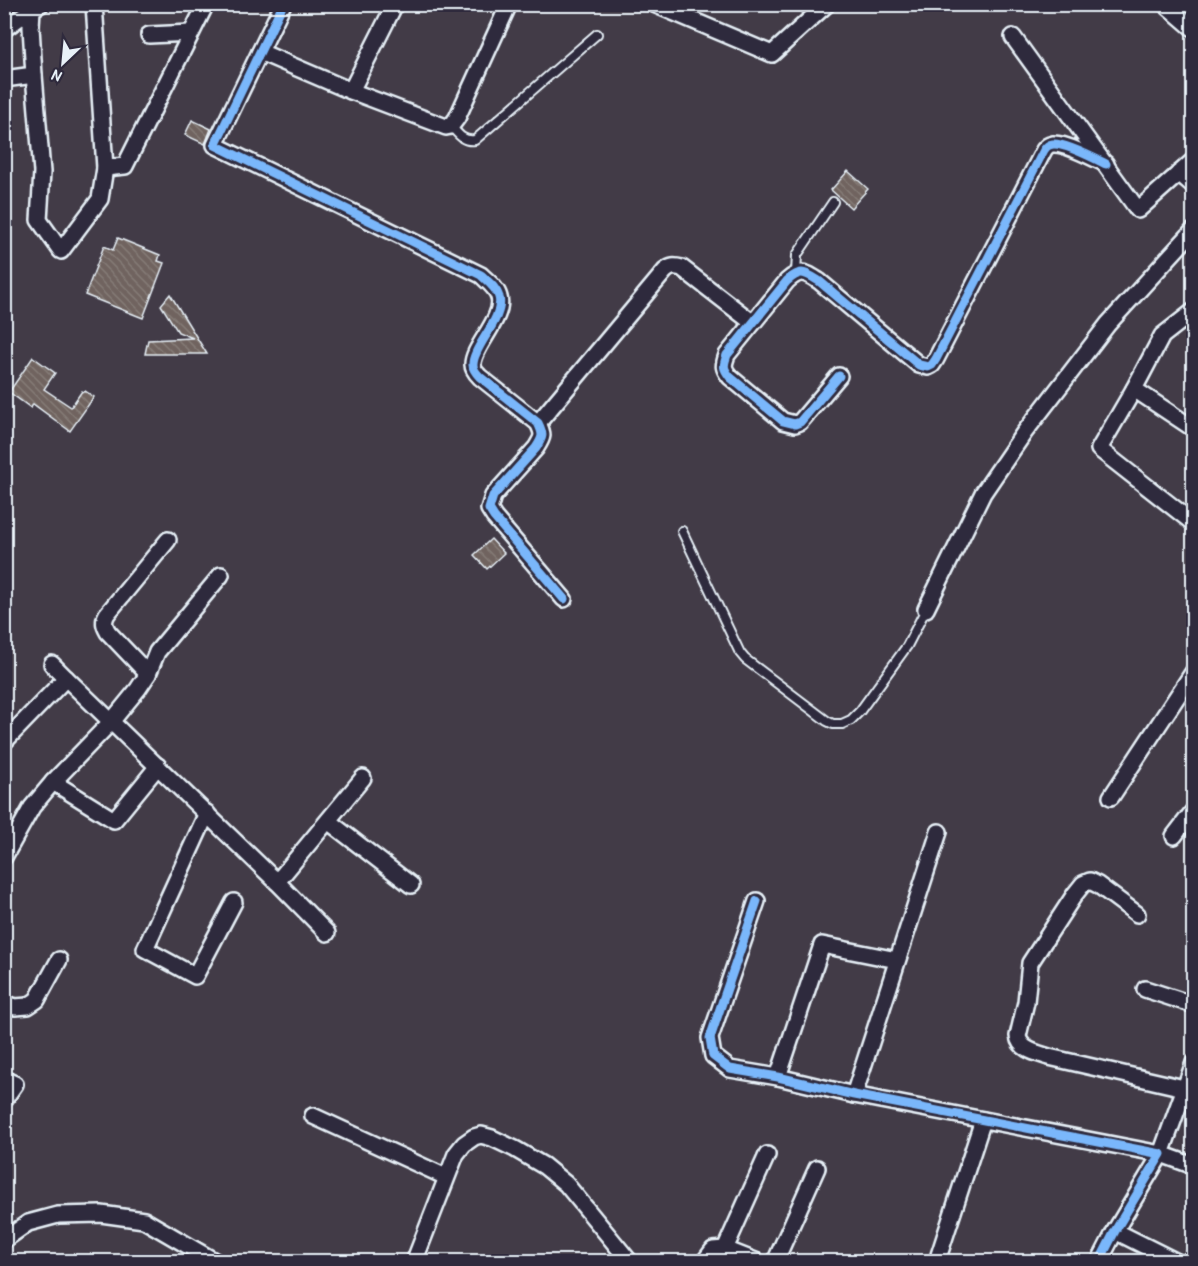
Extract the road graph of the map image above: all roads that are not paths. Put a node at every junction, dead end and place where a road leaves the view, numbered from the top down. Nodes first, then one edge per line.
1 (94, 4) edge
2 (206, 4) edge
3 (283, 4) edge
4 (395, 4) edge
5 (509, 4) edge
6 (827, 4) edge
7 (1165, 4) edge
8 (661, 6) edge
9 (36, 7) edge
10 (4, 29) edge
11 (1194, 29) edge
12 (191, 33) junction
13 (597, 34) dead end
14 (149, 35) dead end
15 (1013, 37) dead end
16 (260, 52) junction
17 (33, 75) junction
18 (4, 79) edge
19 (351, 91) junction
20 (451, 126) junction
21 (1194, 160) edge
22 (1106, 164) junction
23 (105, 168) junction
24 (1179, 173) junction
25 (1194, 186) edge
26 (833, 202) dead end
27 (1194, 230) edge
28 (796, 273) junction
29 (1194, 310) edge
30 (753, 323) junction
31 (839, 376) dead end
32 (1134, 390) junction
33 (538, 423) junction
34 (1194, 429) edge
35 (1193, 522) edge
36 (682, 531) dead end
37 (168, 540) dead end
38 (221, 575) dead end
39 (564, 599) dead end
40 (926, 609) joint
41 (52, 664) dead end
42 (1194, 671) edge
43 (148, 674) junction
44 (66, 678) junction
45 (111, 722) junction
46 (4, 742) edge
47 (158, 766) junction
48 (363, 778) dead end
49 (53, 782) junction
50 (1111, 797) dead end
51 (1194, 810) edge
52 (207, 813) junction
53 (328, 821) junction
54 (939, 832) dead end
55 (1174, 836) dead end
56 (5, 855) edge
57 (278, 882) junction
58 (411, 885) dead end
59 (757, 901) dead end
60 (234, 902) dead end
61 (1137, 914) dead end
62 (327, 933) dead end
63 (59, 960) dead end
64 (897, 960) junction
65 (1145, 989) dead end
66 (4, 1003) edge
67 (1194, 1005) edge
68 (1194, 1063) edge
69 (778, 1077) junction
70 (4, 1079) edge
71 (1184, 1088) junction
72 (854, 1095) junction
73 (4, 1100) edge
74 (313, 1116) dead end
75 (983, 1120) junction
76 (1161, 1154) junction
77 (767, 1155) dead end
78 (1194, 1166) edge
79 (817, 1168) dead end
80 (446, 1178) junction
81 (1115, 1231) junction
82 (4, 1240) edge
83 (725, 1249) junction
84 (939, 1255) dead end
85 (1194, 1256) edge
86 (216, 1262) edge
87 (414, 1262) edge
88 (630, 1262) edge
89 (704, 1262) edge
90 (758, 1262) edge
91 (775, 1262) edge
92 (1099, 1262) edge
93 (1178, 1262) edge
94 (1188, 1262) edge

1 - 23 street
2 - 12 street
3 - 16 street
4 - 19 street
5 - 20 street
6 - 8 street
7 - 11 street
9 - 10 street
9 - 17 street
12 - 14 street
12 - 23 street
13 - 20 lane
15 - 22 street
16 - 19 street
16 - 33 street
17 - 18 street
17 - 23 street
19 - 20 street
21 - 24 street
22 - 24 street
22 - 28 street
24 - 25 street
26 - 28 lane
27 - 40 street
28 - 30 street
29 - 32 street
30 - 31 street
30 - 33 street
32 - 34 street
32 - 35 street
33 - 39 street
36 - 40 lane
37 - 43 street
38 - 43 street
41 - 44 street
42 - 50 street
43 - 45 street
44 - 45 street
44 - 46 street
45 - 47 street
45 - 49 street
47 - 49 street
47 - 52 street
48 - 53 street
49 - 56 street
51 - 55 street
52 - 57 street
52 - 60 street
53 - 57 street
53 - 58 street
54 - 64 street
57 - 62 street
59 - 69 street
61 - 71 street
63 - 66 street
64 - 69 street
64 - 72 street
65 - 67 street
68 - 71 street
69 - 72 street
70 - 73 street
71 - 76 street
72 - 75 street
74 - 80 street
75 - 76 street
75 - 84 street
76 - 78 street
76 - 81 street
77 - 83 street
79 - 91 street
80 - 87 street
80 - 88 street
81 - 92 street
81 - 93 street
82 - 86 street
83 - 89 street
83 - 90 street
85 - 94 street

